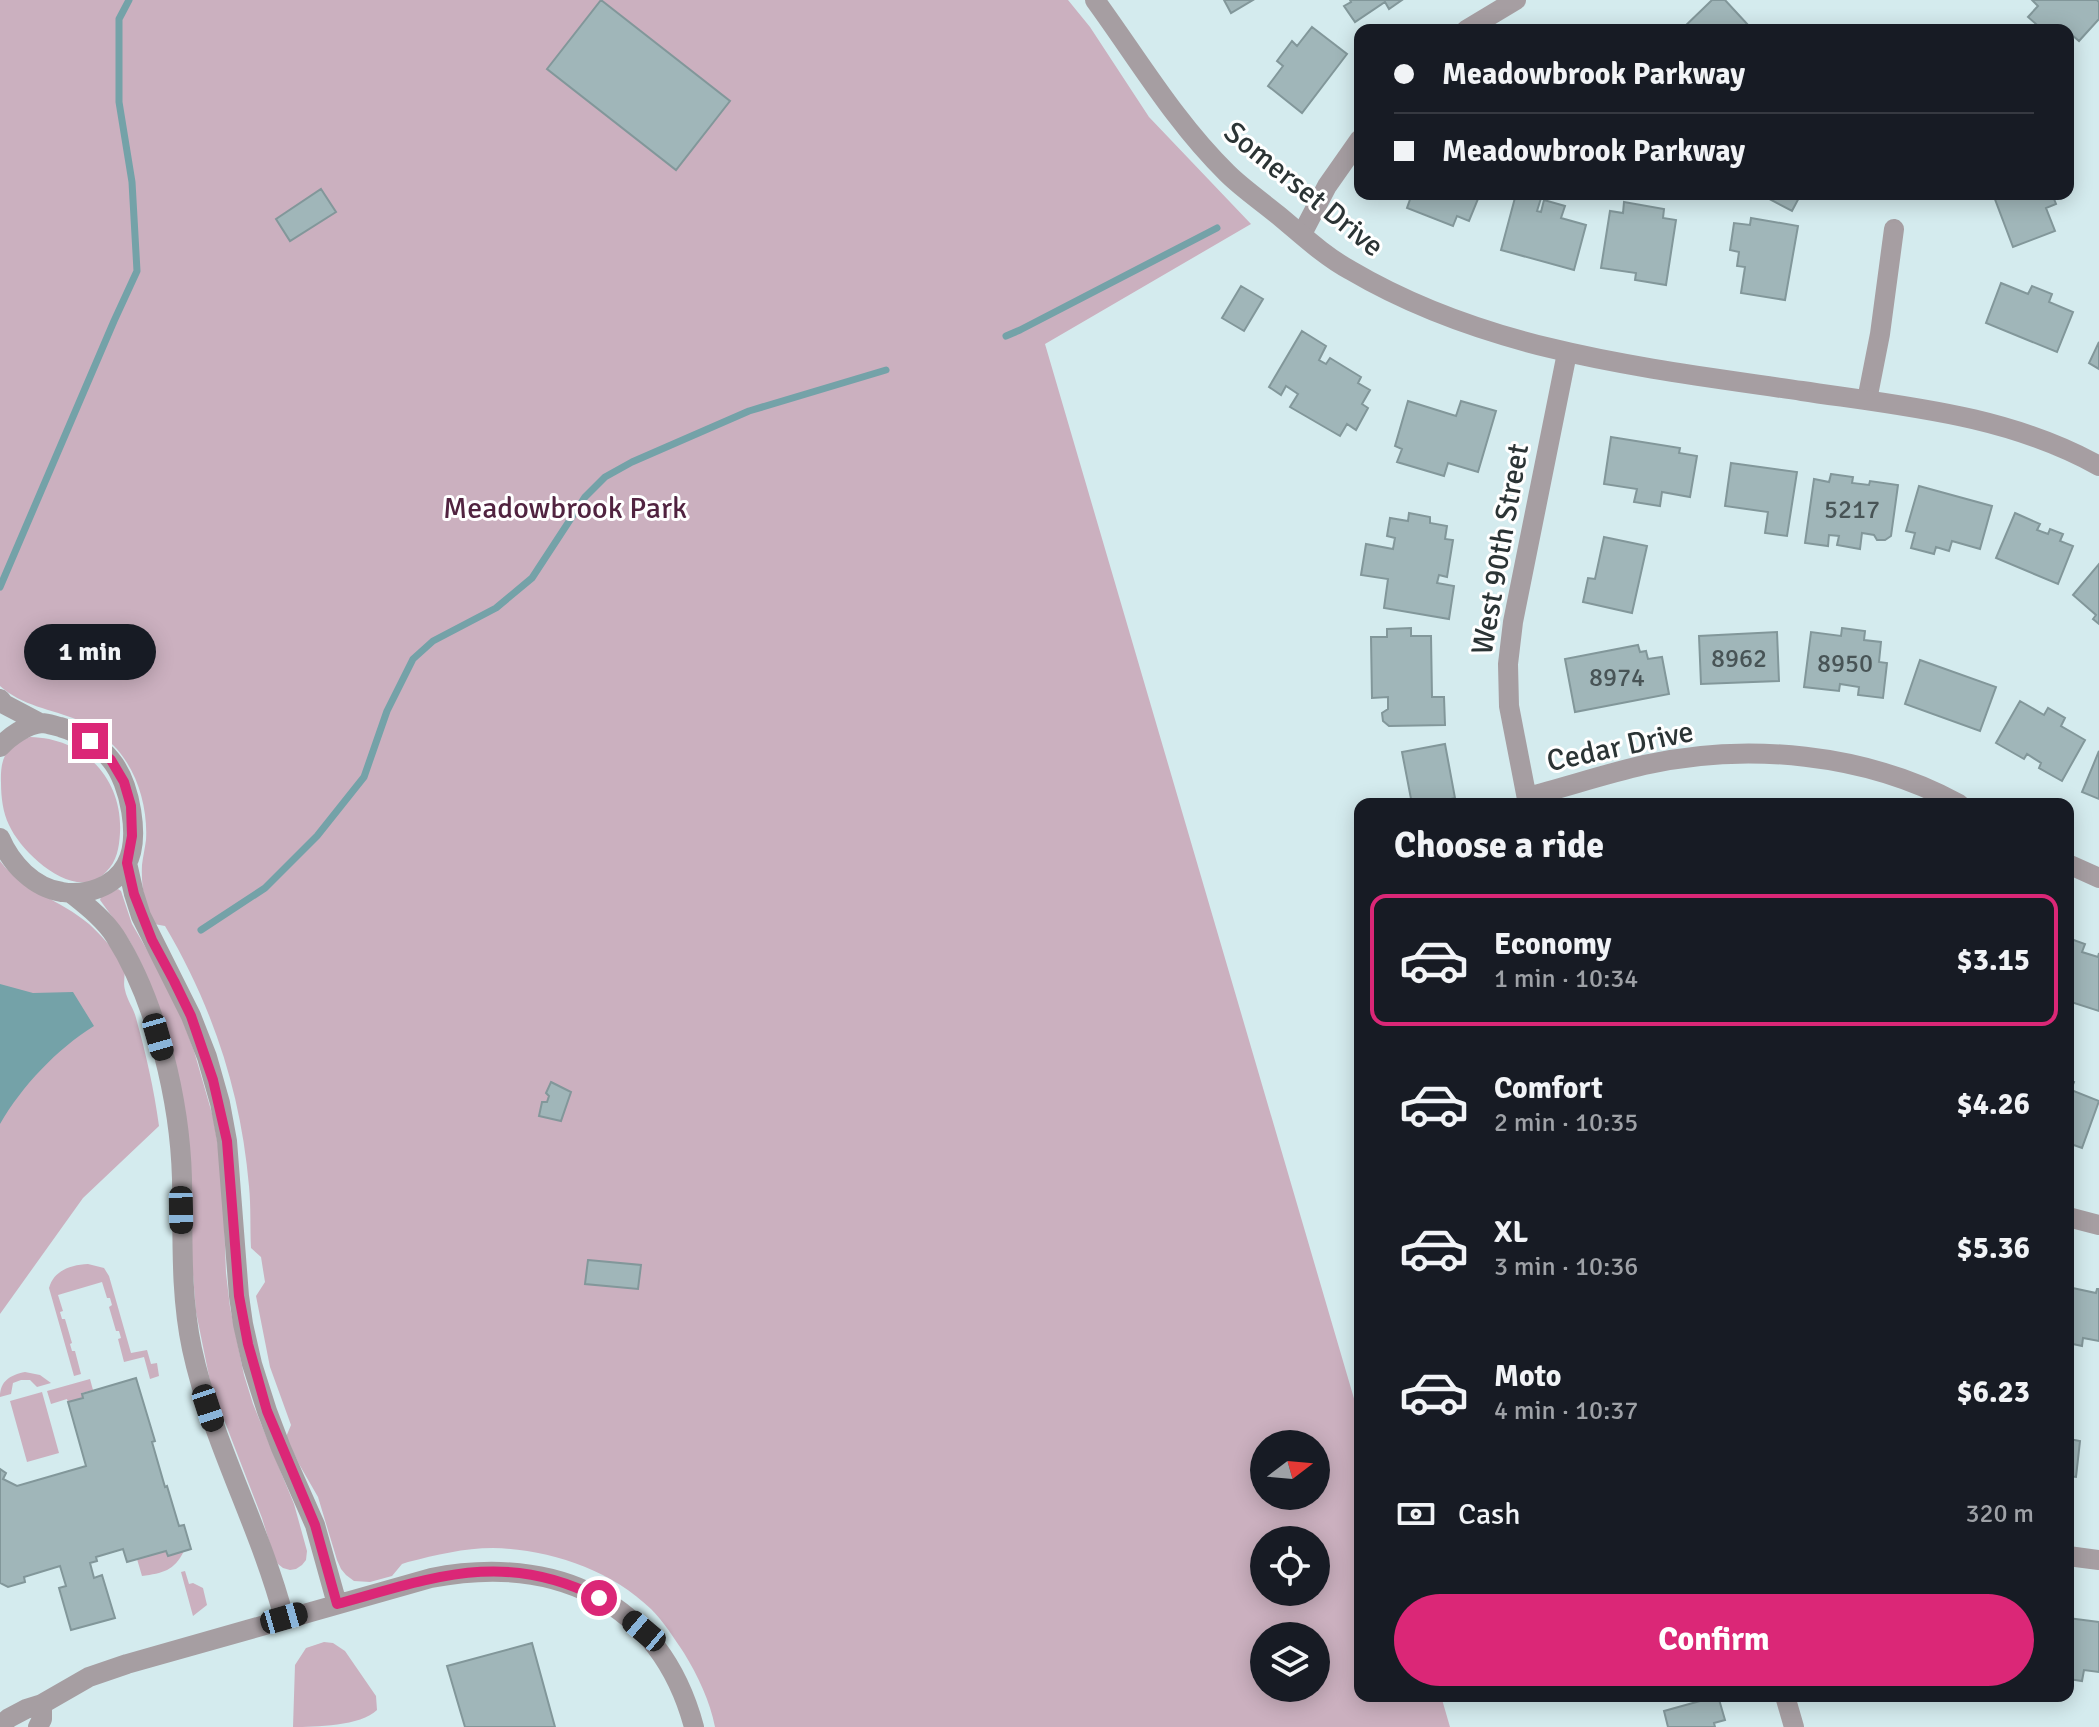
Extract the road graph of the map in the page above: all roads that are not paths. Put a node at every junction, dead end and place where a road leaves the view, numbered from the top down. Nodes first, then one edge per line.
1 (1095, 0) edge
2 (1516, 0) edge
3 (1476, 24) edge
4 (1354, 148) edge
5 (1894, 229) dead end
6 (1302, 234) junction
7 (1567, 353) junction
8 (1867, 400) junction
9 (2099, 466) edge
10 (0, 699) edge
11 (40, 723) junction
12 (0, 747) edge
13 (1526, 798) edge
14 (1537, 798) edge
15 (1946, 798) edge
16 (0, 838) edge
17 (127, 863) junction
18 (2074, 867) edge
19 (2099, 878) edge
20 (72, 894) junction
21 (2074, 1219) edge
22 (2099, 1225) edge
23 (2074, 1557) edge
24 (2099, 1560) edge
25 (337, 1604) junction
26 (284, 1618) junction
27 (1787, 1702) edge
28 (42, 1704) junction
29 (0, 1726) edge
30 (38, 1727) edge
31 (694, 1727) edge
32 (1794, 1727) edge

1 - 6 street, Somerset Drive
2 - 3 street
4 - 6 street
5 - 8 street
6 - 7 street, Somerset Drive
7 - 8 street, Somerset Drive
7 - 13 street, West 90th Street
8 - 9 street, Somerset Drive
10 - 11 street
11 - 12 street
11 - 17 street
14 - 15 street, Cedar Drive
16 - 20 street
17 - 20 street
17 - 25 street
18 - 19 street
20 - 26 street
21 - 22 street
23 - 24 street
25 - 26 street
25 - 31 street
26 - 28 street
27 - 32 street
28 - 29 street
28 - 30 street

